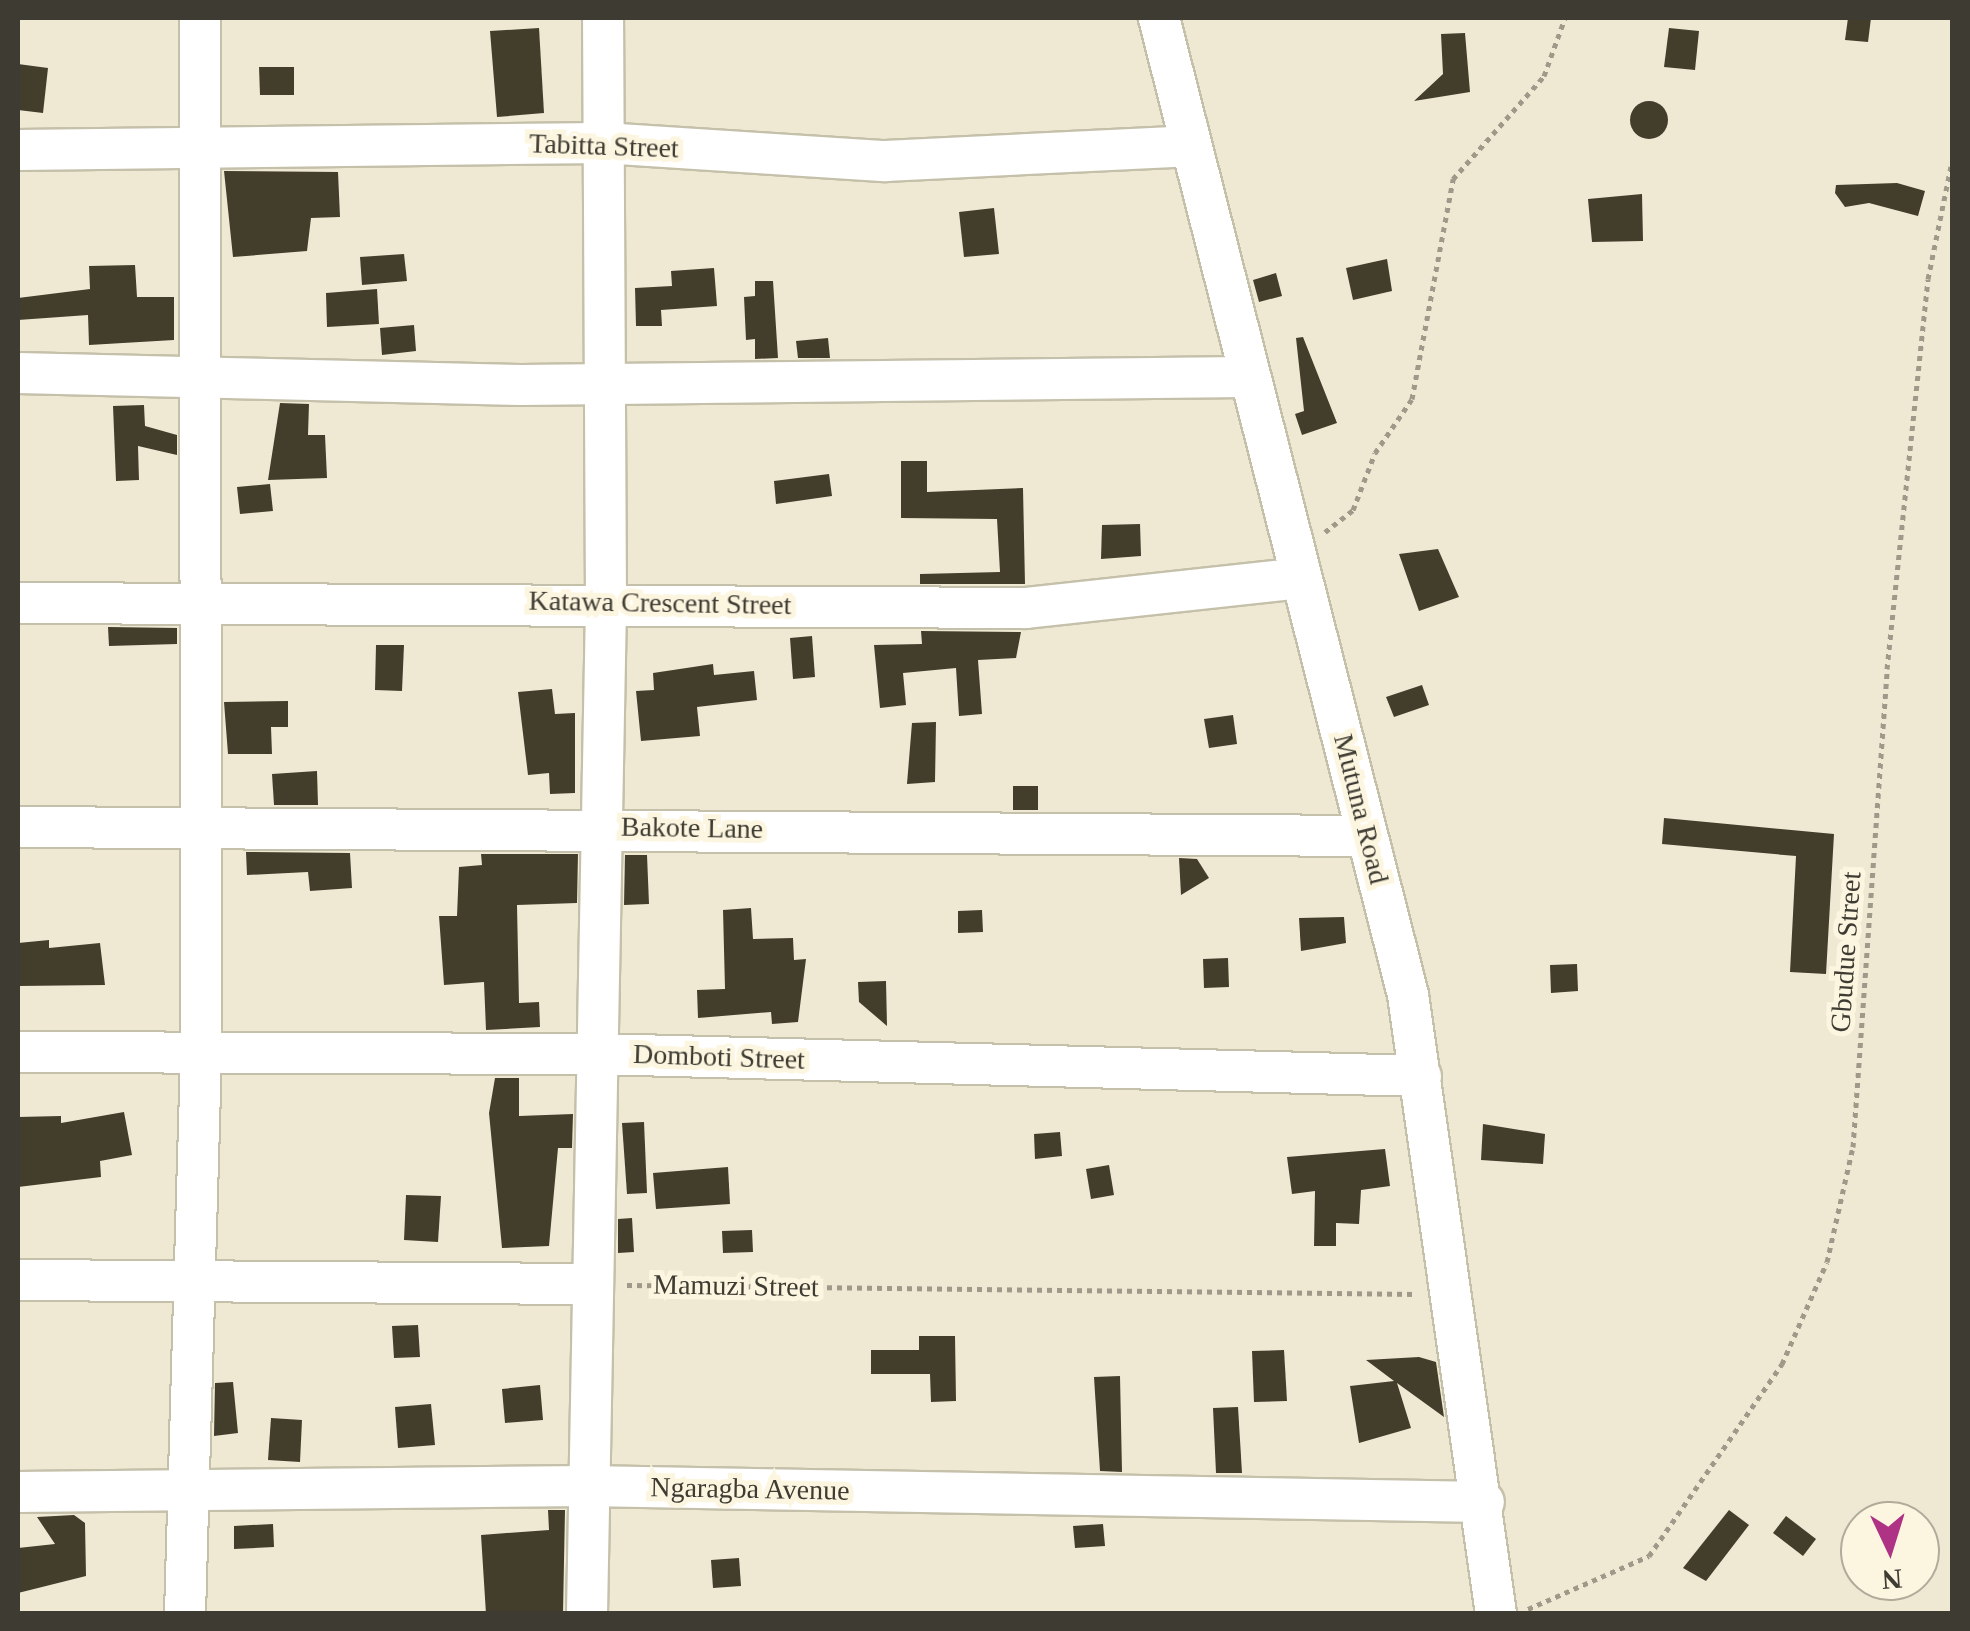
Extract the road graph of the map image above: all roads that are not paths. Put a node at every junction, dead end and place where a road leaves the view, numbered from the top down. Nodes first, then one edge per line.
1 (200, 18) edge
2 (603, 18) edge
3 (1159, 18) edge
4 (603, 143) junction
5 (199, 146) junction
6 (1189, 146) junction
7 (18, 150) edge
8 (18, 372) edge
9 (1246, 377) junction
10 (200, 378) junction
11 (604, 385) junction
12 (1299, 567) junction
13 (201, 602) junction
14 (606, 602) junction
15 (18, 603) edge
16 (201, 823) junction
17 (18, 827) edge
18 (603, 827) junction
19 (1368, 836) junction
20 (18, 1052) edge
21 (598, 1054) junction
22 (201, 1055) junction
23 (1421, 1076) junction
24 (18, 1280) edge
25 (191, 1281) junction
26 (589, 1284) junction
27 (586, 1486) junction
28 (18, 1492) edge
29 (182, 1494) junction
30 (1484, 1502) junction
31 (185, 1614) edge
32 (586, 1614) edge
33 (1496, 1614) edge

1 - 5 street
2 - 4 street
3 - 6 street, Mutuna Road
4 - 5 street, Tabitta Street
4 - 6 street, Tabitta Street
4 - 11 street
5 - 7 street, Tabitta Street
5 - 10 street
6 - 9 street, Mutuna Road
8 - 10 street
9 - 11 street
9 - 12 street, Mutuna Road
10 - 11 street
10 - 13 street
11 - 14 street
12 - 14 street, Katawa Crescent Street
12 - 19 street, Mutuna Road
13 - 14 street, Katawa Crescent Street
13 - 15 street, Katawa Crescent Street
13 - 16 street
14 - 18 street
16 - 17 street, Bakote Lane
16 - 18 street, Bakote Lane
16 - 22 street
18 - 19 street, Bakote Lane
18 - 21 street
19 - 23 street, Mutuna Road
20 - 22 street, Domboti Street
21 - 22 street, Domboti Street
21 - 23 street, Domboti Street
21 - 26 street
22 - 25 street
23 - 30 street, Mutuna Road
24 - 25 street
25 - 26 street
25 - 29 street
26 - 27 street
27 - 29 street, Ngaragba Avenue
27 - 30 street, Ngaragba Avenue
27 - 32 street
28 - 29 street, Ngaragba Avenue
29 - 31 street
30 - 33 street, Mutuna Road

